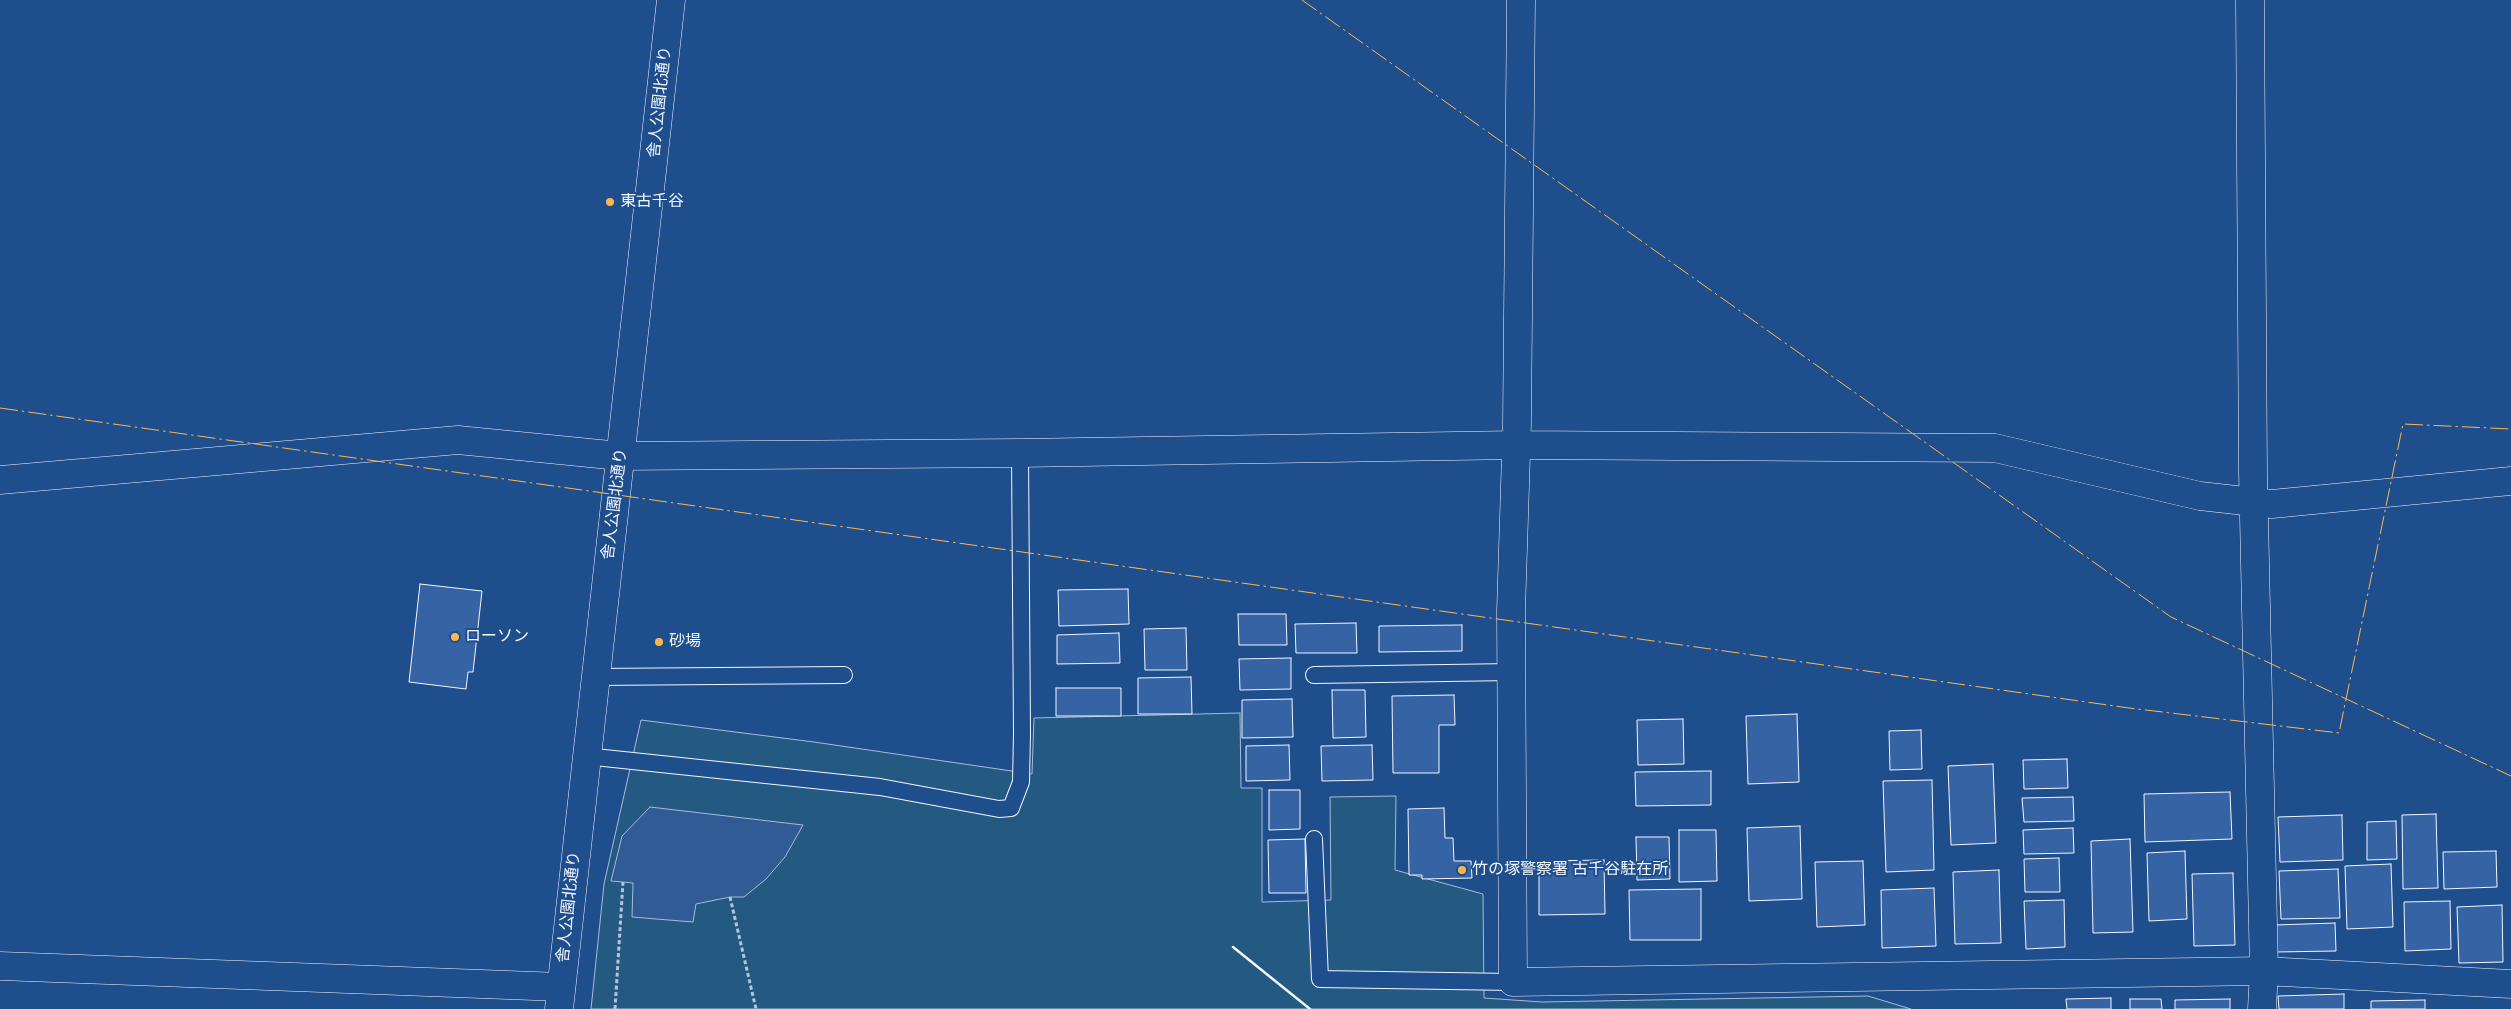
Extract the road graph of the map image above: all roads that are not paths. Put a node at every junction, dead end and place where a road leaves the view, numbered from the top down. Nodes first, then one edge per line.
1 (671, 0) edge
2 (1521, 0) edge
3 (2250, 0) edge
4 (1516, 445) junction
5 (1020, 454) junction
6 (620, 456) junction
7 (0, 480) edge
8 (2511, 481) edge
9 (2253, 503) junction
10 (1512, 672) junction
11 (844, 675) dead end
12 (594, 676) junction
13 (1314, 676) dead end
14 (585, 756) junction
15 (1314, 839) dead end
16 (0, 966) edge
17 (2264, 972) junction
18 (1513, 982) junction
19 (2511, 984) edge
20 (560, 998) edge
21 (2262, 1009) edge

1 - 6 street, 舎人公園北通り
2 - 4 street
3 - 9 street
4 - 5 street
4 - 9 street
4 - 10 street
5 - 6 street
5 - 14 lane
6 - 7 street
6 - 12 street, 舎人公園北通り
8 - 9 street
9 - 17 street
10 - 13 lane
10 - 18 street
11 - 12 lane
12 - 14 street, 舎人公園北通り
14 - 20 street, 舎人公園北通り
15 - 18 lane
16 - 20 street
17 - 18 street
17 - 19 street
17 - 21 street

